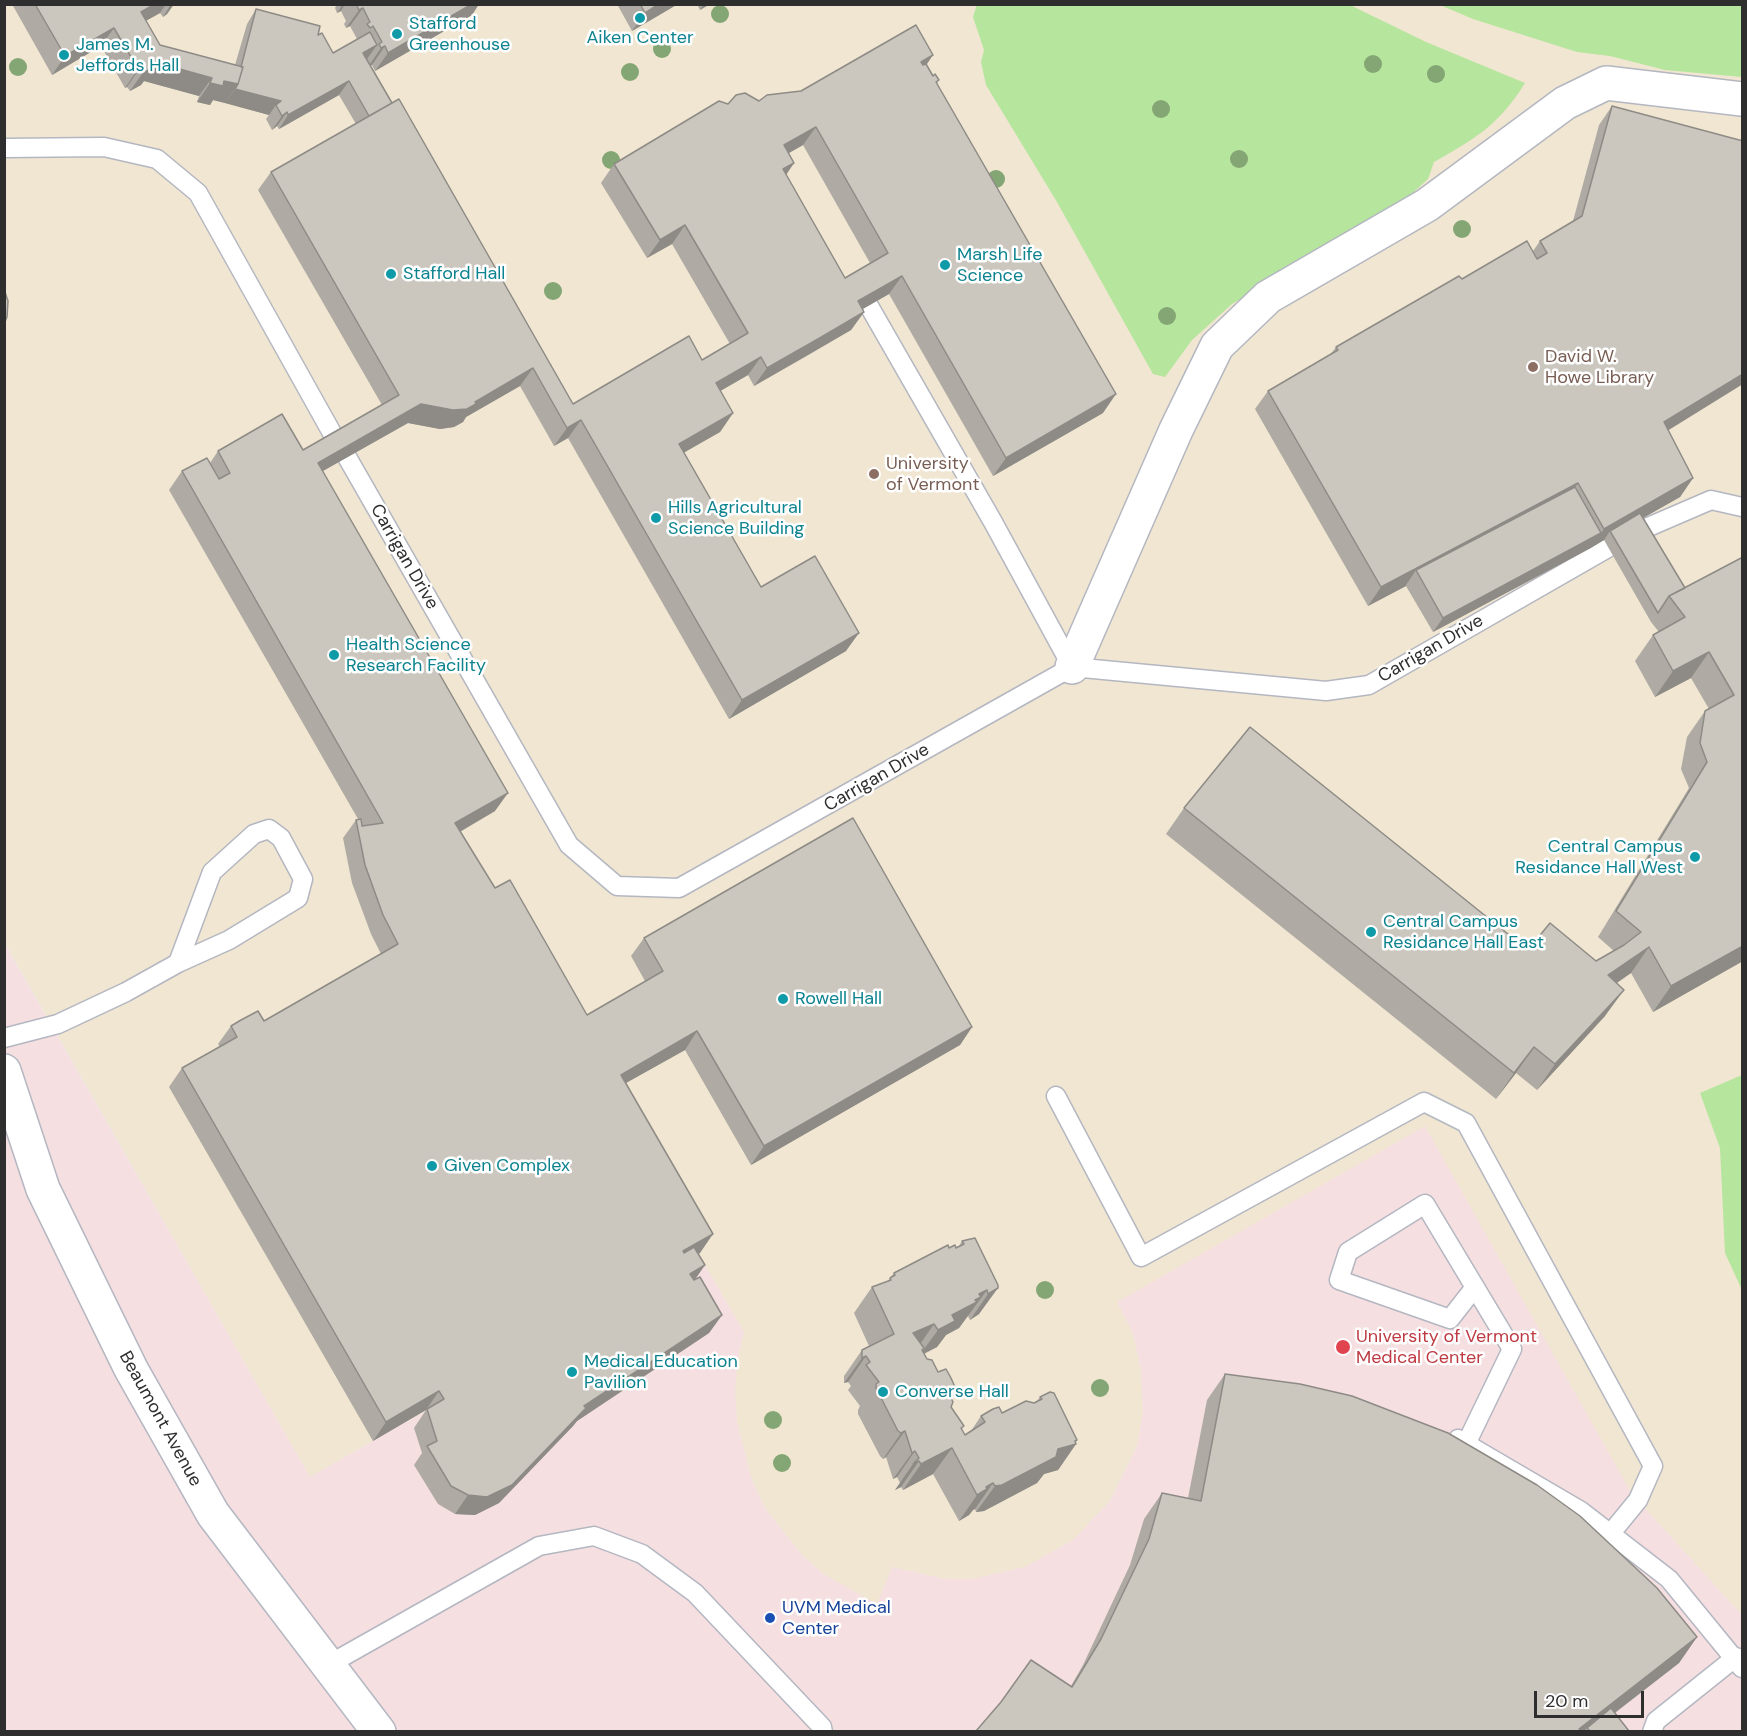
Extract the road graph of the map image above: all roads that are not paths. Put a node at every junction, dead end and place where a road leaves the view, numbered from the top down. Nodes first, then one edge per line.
1 (1743, 99) edge
2 (4, 148) edge
3 (869, 306) edge
4 (337, 442) edge
5 (347, 457) edge
6 (1743, 507) edge
7 (1639, 531) edge
8 (1608, 548) edge
9 (1072, 667) junction
10 (178, 963) junction
11 (4, 1038) edge
12 (4, 1071) edge
13 (1056, 1096) dead end
14 (1475, 1287) junction
15 (1445, 1434) edge
16 (1467, 1442) junction
17 (1611, 1533) junction
18 (1739, 1663) edge
19 (328, 1665) junction
20 (379, 1731) edge
21 (823, 1731) edge
22 (1652, 1731) edge

1 - 9 street
2 - 4 lane
3 - 9 lane
5 - 9 lane, Carrigan Drive
6 - 7 lane
8 - 9 lane, Carrigan Drive
10 - 10 lane
10 - 11 lane
12 - 19 street, Beaumont Avenue
13 - 17 lane
14 - 14 lane
14 - 16 lane
15 - 16 lane
16 - 17 lane
17 - 18 lane
18 - 22 lane
19 - 20 street, Beaumont Avenue
19 - 21 lane

